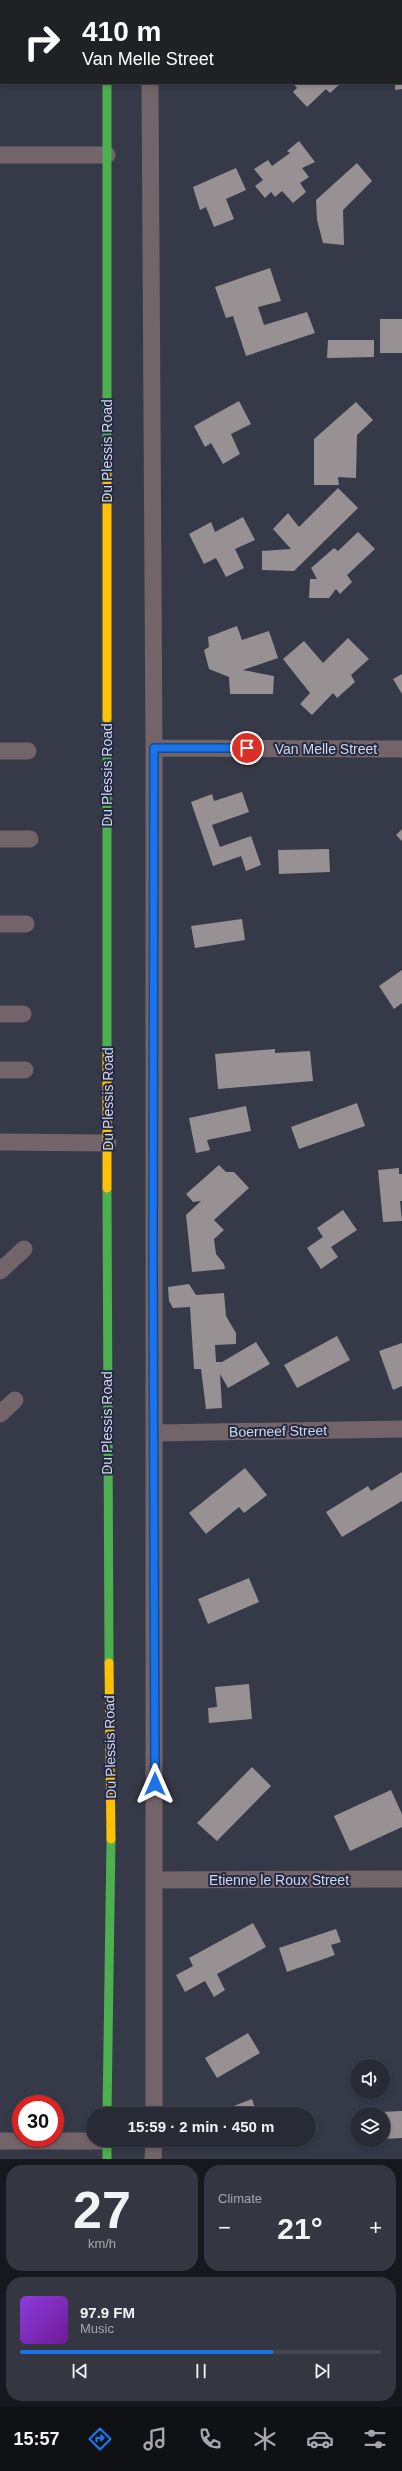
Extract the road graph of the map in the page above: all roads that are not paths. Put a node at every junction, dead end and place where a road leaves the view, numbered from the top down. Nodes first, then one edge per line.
1 (107, 84) edge
2 (150, 84) edge
3 (0, 155) edge
4 (107, 155) junction
5 (154, 748) junction
6 (402, 749) edge
7 (0, 751) edge
8 (28, 751) dead end
9 (0, 839) edge
10 (30, 839) dead end
11 (0, 924) edge
12 (26, 924) dead end
13 (0, 1014) edge
14 (23, 1014) dead end
15 (0, 1070) edge
16 (26, 1070) dead end
17 (0, 1142) edge
18 (108, 1143) junction
19 (24, 1249) dead end
20 (0, 1271) edge
21 (15, 1400) dead end
22 (0, 1414) edge
23 (402, 1429) edge
24 (154, 1433) junction
25 (402, 1879) edge
26 (155, 1880) junction
27 (107, 2107) edge
28 (154, 2107) edge
29 (0, 2140) edge
30 (86, 2140) edge
31 (107, 2147) edge
32 (154, 2147) edge
33 (107, 2159) edge
34 (153, 2159) edge

1 - 4 street, Du Plessis Road
2 - 5 street
3 - 4 street
4 - 18 street, Du Plessis Road
5 - 6 street, Van Melle Street
5 - 24 street
7 - 8 street
9 - 10 street
11 - 12 street
13 - 14 street
15 - 16 street
17 - 18 street
18 - 27 street, Du Plessis Road
19 - 20 street
21 - 22 street
23 - 24 street, Boerneef Street
24 - 26 street
25 - 26 street, Etienne le Roux Street
26 - 28 street
29 - 30 street
31 - 33 street
32 - 34 street

